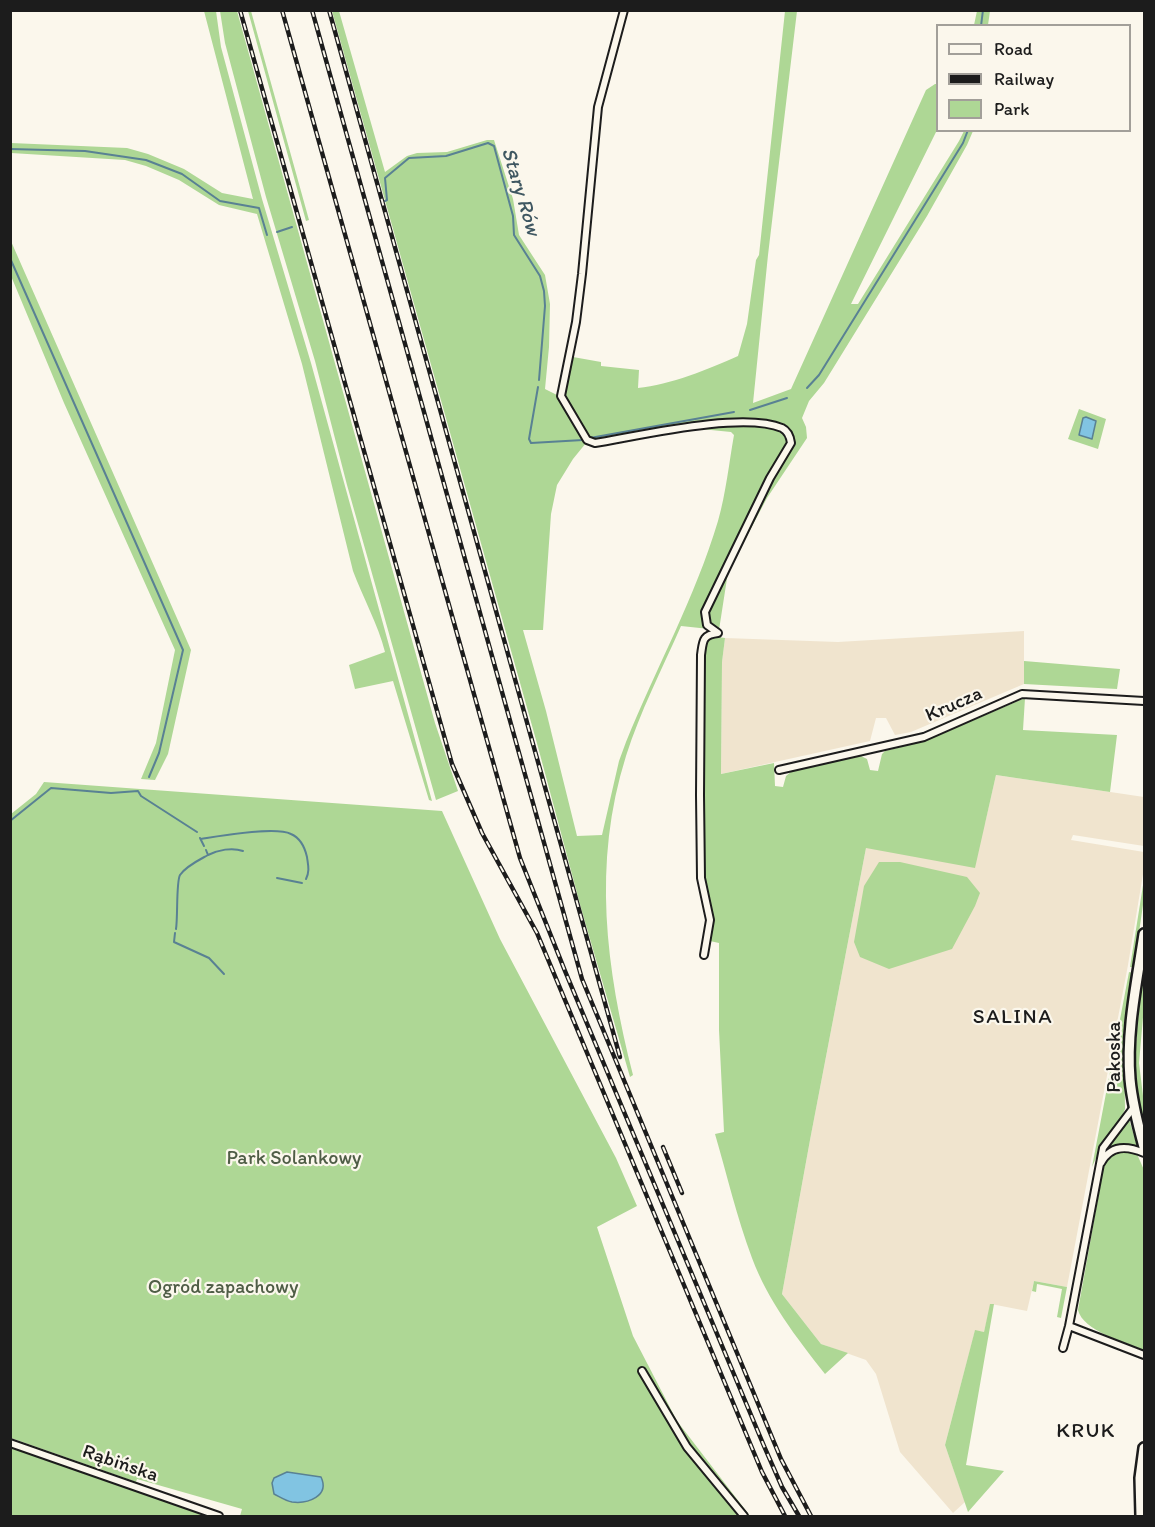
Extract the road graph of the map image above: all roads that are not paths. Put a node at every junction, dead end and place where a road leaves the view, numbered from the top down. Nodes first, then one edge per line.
1 (624, 10) edge
2 (1144, 701) edge
3 (779, 770) dead end
4 (1144, 934) edge
5 (704, 956) dead end
6 (1134, 1107) junction
7 (1144, 1147) edge
8 (1144, 1153) edge
9 (1099, 1169) junction
10 (1069, 1326) junction
11 (1063, 1348) dead end
12 (1144, 1354) edge
13 (642, 1371) dead end
14 (10, 1443) edge
15 (1144, 1448) edge
16 (219, 1516) edge
17 (744, 1516) edge
18 (1141, 1516) edge

1 - 5 street
2 - 3 street, Krucza
4 - 6 main road, Pakoska
6 - 7 main road
6 - 9 street, Pakoska
8 - 9 street
9 - 10 street, Pakoska
10 - 11 street, Pakoska
10 - 12 street
13 - 17 street
14 - 16 street, Rąbińska
15 - 18 main road

